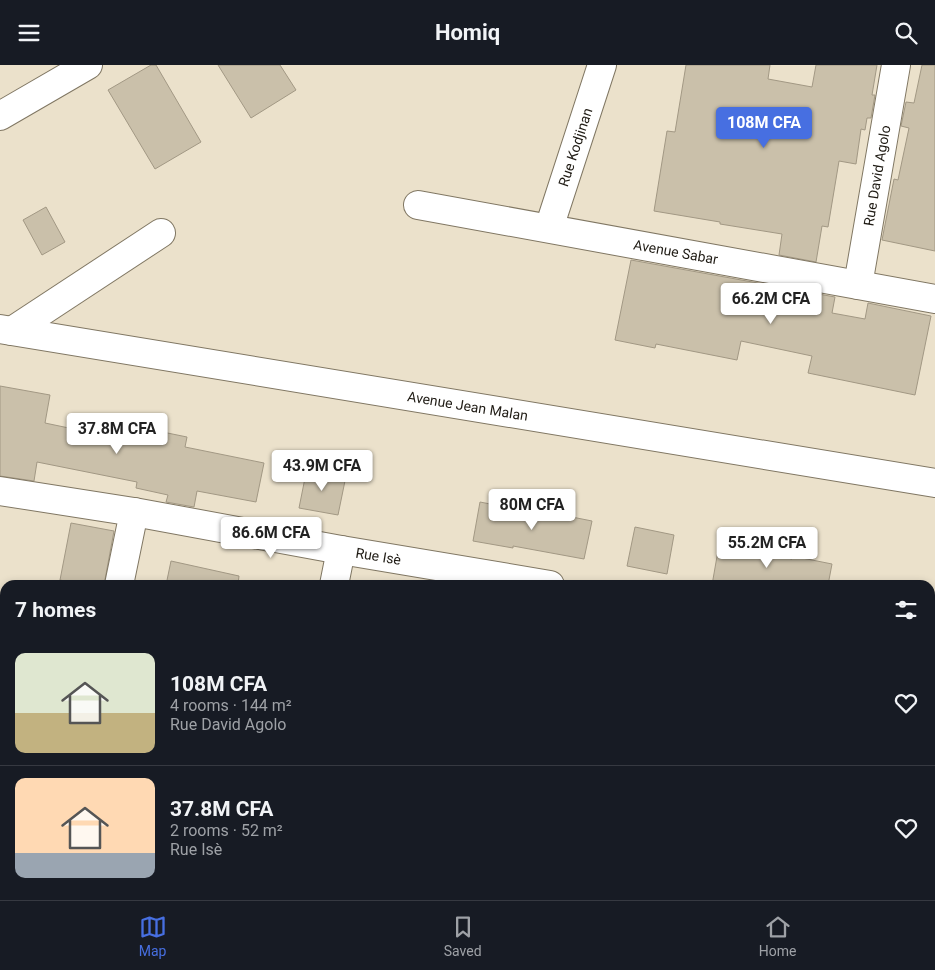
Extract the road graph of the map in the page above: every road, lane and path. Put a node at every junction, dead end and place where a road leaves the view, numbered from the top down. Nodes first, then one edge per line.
1 (88, 65) edge
2 (602, 65) edge
3 (896, 65) edge
4 (0, 116) edge
5 (418, 205) dead end
6 (549, 229) junction
7 (161, 233) dead end
8 (858, 285) junction
9 (935, 299) edge
10 (6, 330) edge
11 (935, 483) edge
12 (0, 491) edge
13 (134, 512) junction
14 (341, 550) junction
15 (120, 580) edge
16 (335, 580) edge
17 (517, 580) edge

1 - 4 street
2 - 6 street, Rue Kodjinan
3 - 8 street, Rue David Agolo
5 - 6 street, Avenue Sabar
6 - 8 street, Avenue Sabar
7 - 10 street
8 - 9 street, Avenue Sabar
10 - 11 street, Avenue Jean Malan
12 - 13 street, Rue Isè
13 - 14 street, Rue Isè
13 - 15 street
14 - 16 street
14 - 17 street, Rue Isè

